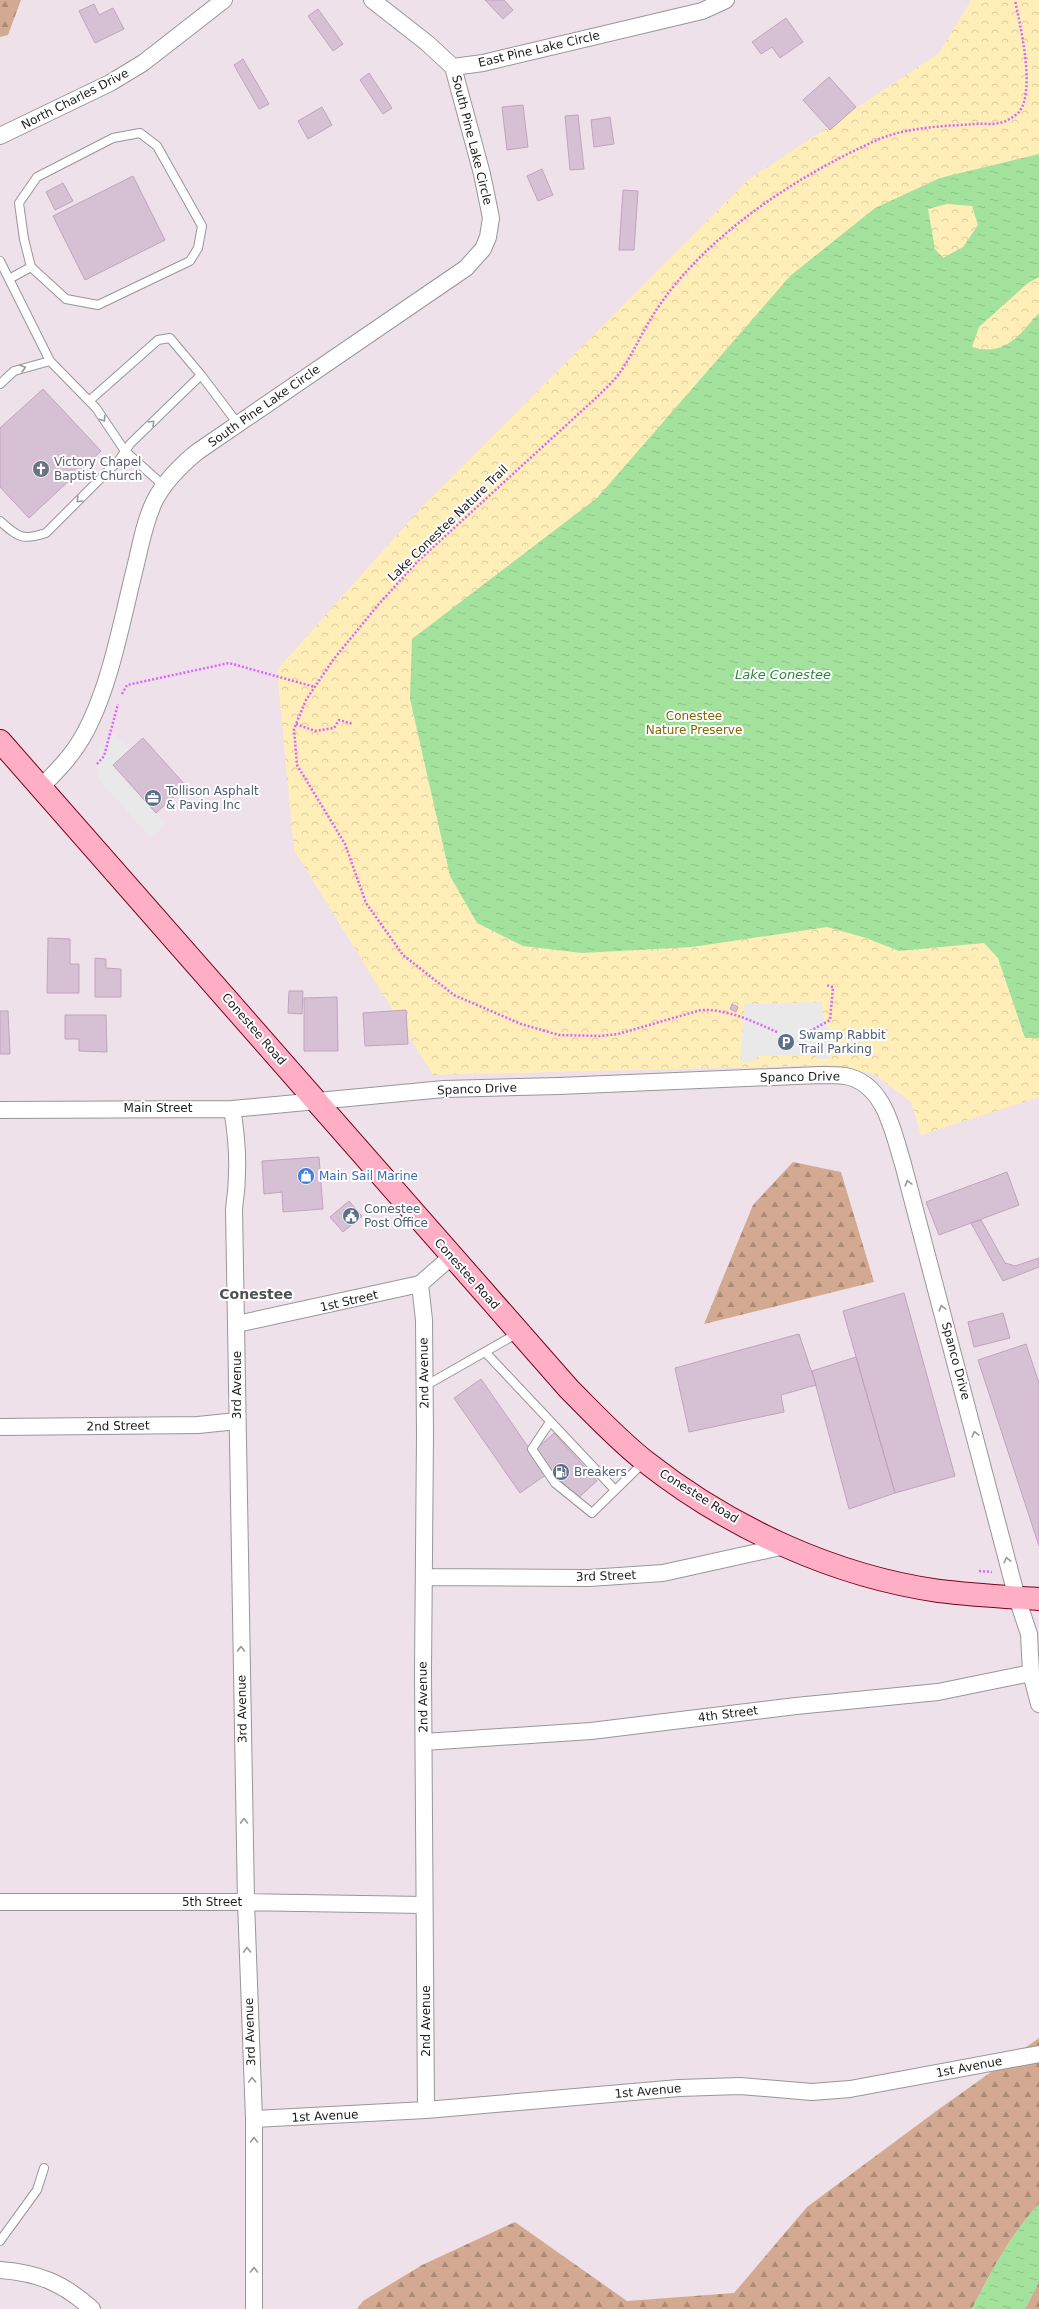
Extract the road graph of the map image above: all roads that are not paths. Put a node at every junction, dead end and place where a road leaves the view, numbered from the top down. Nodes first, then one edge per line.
1 (224, 0) edge
2 (372, 0) edge
3 (726, 0) edge
4 (453, 67) junction
5 (0, 136) edge
6 (0, 261) edge
7 (32, 267) junction
8 (9, 279) junction
9 (50, 360) junction
10 (201, 375) junction
11 (0, 384) edge
12 (89, 401) junction
13 (238, 424) junction
14 (125, 451) junction
15 (164, 486) junction
16 (0, 521) edge
17 (0, 741) edge
18 (41, 787) junction
19 (316, 1101) junction
20 (232, 1108) junction
21 (0, 1110) edge
22 (451, 1257) junction
23 (420, 1284) junction
24 (237, 1324) junction
25 (519, 1332) junction
26 (486, 1353) junction
27 (425, 1386) junction
28 (237, 1420) junction
29 (550, 1422) junction
30 (0, 1427) edge
31 (645, 1461) junction
32 (615, 1490) junction
33 (785, 1546) junction
34 (425, 1577) junction
35 (1017, 1598) junction
36 (1039, 1599) edge
37 (1031, 1672) junction
38 (1039, 1704) edge
39 (424, 1742) junction
40 (0, 1902) edge
41 (246, 1902) junction
42 (424, 1905) junction
43 (1039, 2054) edge
44 (426, 2110) junction
45 (254, 2119) junction
46 (44, 2168) dead end
47 (0, 2241) edge
48 (0, 2270) edge
49 (92, 2309) edge
50 (254, 2309) edge

1 - 5 street, North Charles Drive
2 - 4 street
3 - 4 street, East Pine Lake Circle
4 - 13 street, South Pine Lake Circle
6 - 8 lane
7 - 7 lane
7 - 8 lane
8 - 9 lane
11 -> 9 lane
9 - 12 lane
10 - 12 lane
10 - 13 lane
14 -> 10 lane
12 -> 14 lane
13 - 15 street, South Pine Lake Circle
14 - 15 lane
14 -> 16 lane
15 - 18 street, South Pine Lake Circle
17 - 18 main road, Conestee Road
18 - 19 main road, Conestee Road
19 - 20 street, Main Street
19 - 22 main road, Conestee Road
35 -> 19 street, Spanco Drive
20 - 21 street, Main Street
20 - 24 street, 3rd Avenue
22 - 23 street, 1st Street
22 - 25 main road, Conestee Road
23 - 24 street, 1st Street
23 - 27 street, 2nd Avenue
24 - 28 street, 3rd Avenue
25 - 26 lane
25 - 31 main road, Conestee Road
26 - 27 lane
26 - 29 lane
27 - 34 street, 2nd Avenue
28 - 30 street, 2nd Street
41 -> 28 street, 3rd Avenue
29 - 32 lane
29 - 32 lane
31 - 32 lane
31 - 33 main road, Conestee Road
33 - 34 street, 3rd Street
33 - 35 main road, Conestee Road
34 - 39 street, 2nd Avenue
35 - 36 main road, Conestee Road
35 - 37 street
37 - 38 street
37 - 39 street, 4th Street
39 - 42 street, 2nd Avenue
40 - 41 street, 5th Street
41 - 42 street, 5th Street
45 -> 41 street, 3rd Avenue
42 - 44 street, 2nd Avenue
43 - 44 street, 1st Avenue
44 - 45 street, 1st Avenue
50 -> 45 street, 3rd Avenue
46 - 47 lane
48 - 49 street

